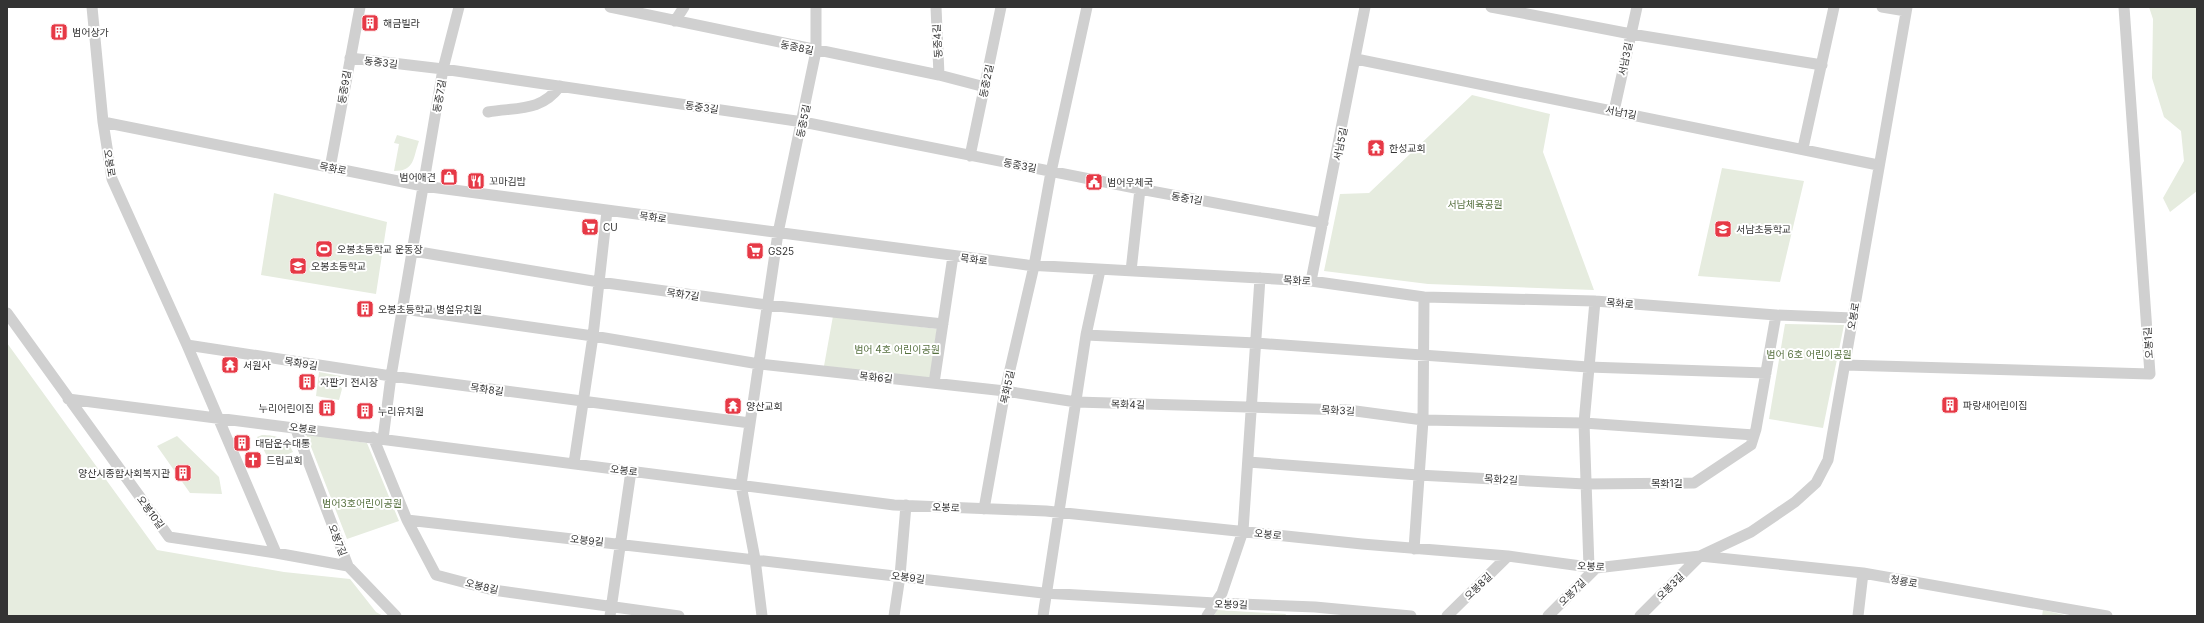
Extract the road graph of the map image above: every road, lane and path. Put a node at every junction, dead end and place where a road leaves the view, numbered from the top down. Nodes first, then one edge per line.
1 (92, 7) edge
2 (360, 7) edge
3 (459, 7) edge
4 (610, 7) edge
5 (684, 7) edge
6 (816, 7) edge
7 (936, 7) edge
8 (1001, 7) edge
9 (1087, 7) edge
10 (1366, 7) edge
11 (1491, 7) edge
12 (1636, 7) edge
13 (1834, 7) edge
14 (1882, 7) edge
15 (2124, 7) edge
16 (622, 8) edge
17 (1906, 9) edge
18 (675, 21) junction
19 (1631, 34) junction
20 (816, 51) junction
21 (350, 58) junction
22 (1356, 59) junction
23 (1822, 65) junction
24 (443, 69) junction
25 (939, 75) junction
26 (560, 86) junction
27 (985, 87) junction
28 (1614, 111) junction
29 (488, 112) dead end
30 (103, 122) junction
31 (803, 122) junction
32 (1803, 148) junction
33 (970, 156) junction
34 (1878, 165) junction
35 (330, 168) junction
36 (1051, 172) junction
37 (423, 186) junction
38 (1140, 189) junction
39 (607, 211) junction
40 (1323, 222) junction
41 (778, 234) junction
42 (413, 251) junction
43 (953, 256) junction
44 (1034, 266) junction
45 (1100, 270) junction
46 (1131, 271) junction
47 (1260, 278) junction
48 (1311, 281) junction
49 (599, 282) junction
50 (1424, 297) junction
51 (1595, 301) junction
52 (768, 305) junction
53 (404, 309) junction
54 (7, 313) edge
55 (1776, 315) junction
56 (1853, 318) junction
57 (943, 324) junction
58 (1086, 335) junction
59 (593, 336) junction
60 (1256, 343) junction
61 (188, 345) junction
62 (1423, 356) junction
63 (759, 364) junction
64 (1845, 365) junction
65 (1588, 367) junction
66 (1766, 373) junction
67 (391, 376) junction
68 (934, 384) junction
69 (1005, 392) junction
70 (68, 399) junction
71 (583, 402) junction
72 (1076, 402) junction
73 (1252, 407) junction
74 (218, 417) junction
75 (1423, 420) junction
76 (750, 423) junction
77 (1584, 423) junction
78 (295, 427) junction
79 (1754, 435) junction
80 (378, 438) junction
81 (1248, 462) junction
82 (574, 463) junction
83 (631, 471) junction
84 (1418, 475) junction
85 (1585, 484) junction
86 (741, 485) junction
87 (906, 505) junction
88 (984, 509) junction
89 (1060, 513) junction
90 (407, 520) junction
91 (1243, 531) junction
92 (621, 544) junction
93 (1414, 549) junction
94 (276, 553) junction
95 (1508, 556) junction
96 (1700, 556) junction
97 (755, 560) junction
98 (348, 566) junction
99 (1593, 567) junction
100 (1862, 574) junction
101 (900, 576) junction
102 (1048, 593) junction
103 (1215, 603) junction
104 (610, 611) edge
105 (396, 616) edge
106 (679, 616) edge
107 (762, 616) edge
108 (894, 616) edge
109 (1043, 616) edge
110 (1207, 616) edge
111 (1411, 616) edge
112 (1447, 616) edge
113 (1548, 616) edge
114 (1640, 616) edge
115 (1858, 616) edge
116 (2107, 616) edge

1 - 30 street, 오봉로
2 - 21 street, 동중9길
3 - 24 street, 동중7길
4 - 16 street, 동중8길
5 - 18 street
6 - 20 street, 동중5길
7 - 25 street, 동중4길
8 - 27 street, 동중2길
9 - 36 street
10 - 22 street, 서남5길
11 - 19 street
12 - 19 street, 서남3길
13 - 23 street
14 - 17 street
15 - 64 street, 오봉1길
16 - 18 street, 동중8길
17 - 34 street, 오봉로
18 - 20 street, 동중8길
19 - 23 street
19 - 28 street, 서남3길
20 - 25 street, 동중8길
20 - 31 street, 동중5길
21 - 24 street, 동중3길
21 - 35 street, 동중9길
22 - 28 street, 서남1길
22 - 40 street, 서남5길
23 - 32 street
24 - 26 street, 동중3길
24 - 37 street, 동중7길
25 - 27 street, 동중8길
26 - 29 street
26 - 31 street, 동중3길
27 - 33 street, 동중2길
28 - 32 street, 서남1길
30 - 35 street, 목화로
30 - 61 street, 오봉로
31 - 33 street, 동중3길
31 - 41 street, 동중5길
32 - 34 street, 서남1길
33 - 36 street, 동중3길
34 - 56 street, 오봉로
35 - 37 street, 목화로
36 - 38 street, 동중1길
36 - 44 street
37 - 39 street, 목화로
37 - 42 street
38 - 40 street, 동중1길
38 - 46 street
39 - 41 street, 목화로
39 - 49 street
40 - 48 street, 서남5길
41 - 43 street, 목화로
41 - 52 street
42 - 49 street
42 - 53 street
43 - 44 street, 목화로
43 - 57 street
44 - 45 street, 목화로
44 - 69 street, 목화5길
45 - 46 street, 목화로
45 - 58 street
46 - 47 street, 목화로
47 - 48 street, 목화로
47 - 60 street
48 - 50 street, 목화로
49 - 52 street, 목화7길
49 - 59 street
50 - 51 street, 목화로
50 - 62 street
51 - 55 street, 목화로
51 - 65 street
52 - 57 street
52 - 63 street
53 - 59 street
53 - 67 street
54 - 70 street
55 - 56 street, 목화로
55 - 66 street, 목화1길
56 - 64 street, 오봉로
57 - 68 street
58 - 60 street
58 - 72 street
59 - 63 street
59 - 71 street
60 - 62 street
60 - 73 street
61 - 67 street, 목화9길
61 - 74 street, 오봉로
62 - 65 street
62 - 75 street
63 - 68 street, 목화6길
63 - 76 street
64 - 96 street, 오봉로
65 - 66 street
65 - 77 street
66 - 79 street, 목화1길
67 - 71 street, 목화8길
67 - 80 street
68 - 69 street, 목화6길
69 - 72 street, 목화4길
69 - 88 street, 목화5길
70 - 74 street, 오봉로
70 - 94 street, 오봉10길
71 - 76 street
71 - 82 street
72 - 73 street, 목화4길
72 - 89 street
73 - 75 street, 목화3길
73 - 81 street
74 - 78 street, 오봉로
74 - 94 street
75 - 77 street
75 - 84 street
76 - 86 street
77 - 79 street
77 - 85 street
78 - 80 street, 오봉로
78 - 98 street, 오봉7길
79 - 85 street, 목화1길
80 - 82 street, 오봉로
80 - 90 street, 오봉8길
81 - 84 street
81 - 91 street
82 - 83 street, 오봉로
83 - 86 street, 오봉로
83 - 92 street
84 - 85 street, 목화2길
84 - 93 street
85 - 99 street
86 - 87 street, 오봉로
86 - 97 street
87 - 88 street, 오봉로
87 - 101 street
88 - 89 street, 오봉로
89 - 91 street, 오봉로
89 - 102 street
90 - 92 street, 오봉9길
90 - 104 street, 오봉8길
91 - 93 street, 오봉로
91 - 103 street
92 - 97 street, 오봉9길
92 - 104 street
93 - 95 street, 오봉로
94 - 98 street, 오봉10길
95 - 99 street, 오봉로
95 - 112 street, 오봉8길
96 - 99 street, 오봉로
96 - 100 street, 청룡로
96 - 114 street, 오봉3길
97 - 101 street, 오봉9길
97 - 107 street
98 - 105 street, 오봉7길
99 - 113 street, 오봉7길
100 - 115 street
100 - 116 street, 청룡로
101 - 102 street, 오봉9길
101 - 108 street
102 - 103 street, 오봉9길
102 - 109 street
103 - 110 street
103 - 111 street, 오봉9길
104 - 106 street, 오봉8길

